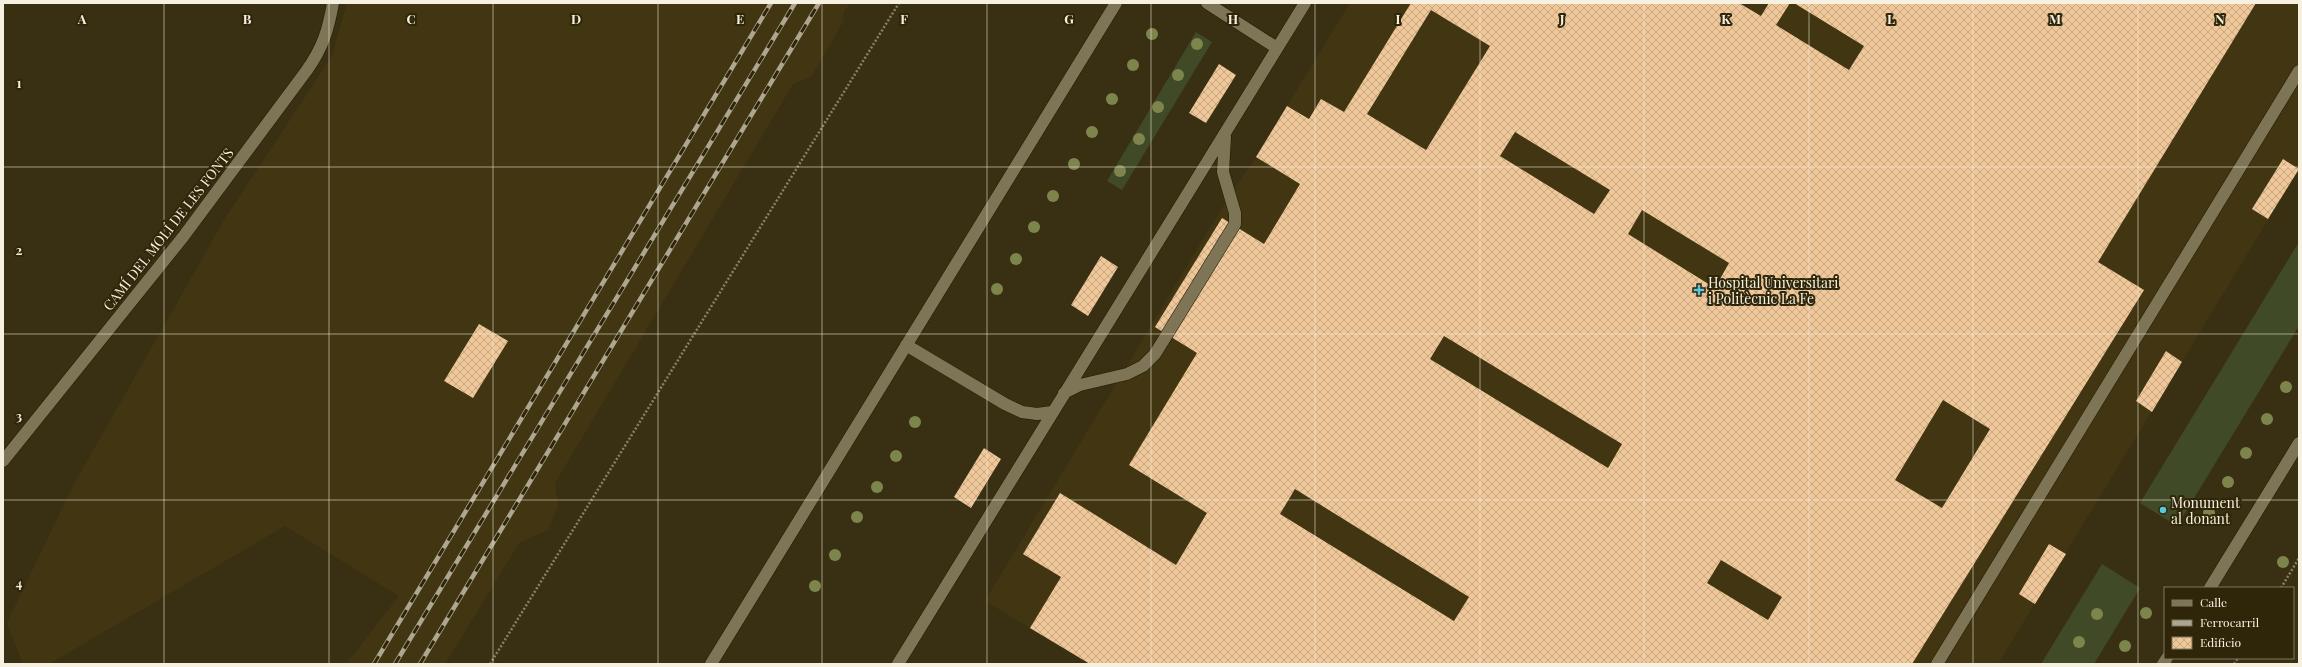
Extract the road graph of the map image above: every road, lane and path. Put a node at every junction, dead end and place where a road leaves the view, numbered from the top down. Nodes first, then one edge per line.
1 (333, 3) edge
2 (899, 3) edge
3 (1116, 3) edge
4 (1207, 3) edge
5 (1305, 3) edge
6 (1277, 48) junction
7 (2299, 71) edge
8 (1226, 132) junction
9 (906, 345) junction
10 (1064, 393) junction
11 (1052, 412) junction
12 (2299, 443) edge
13 (3, 461) edge
14 (2299, 558) edge
15 (2211, 587) edge
16 (2282, 587) edge
17 (490, 664) edge
18 (711, 664) edge
19 (898, 664) edge
20 (1937, 664) edge

1 - 13 street, CAMÍ DEL MOLÍ DE LES FONTS
2 - 17 path
3 - 9 street
4 - 6 street
5 - 6 street
6 - 8 street
7 - 20 street
8 - 10 street
8 - 10 street
9 - 11 street
9 - 18 street
10 - 11 street
11 - 19 street
12 - 15 street
14 - 16 path

